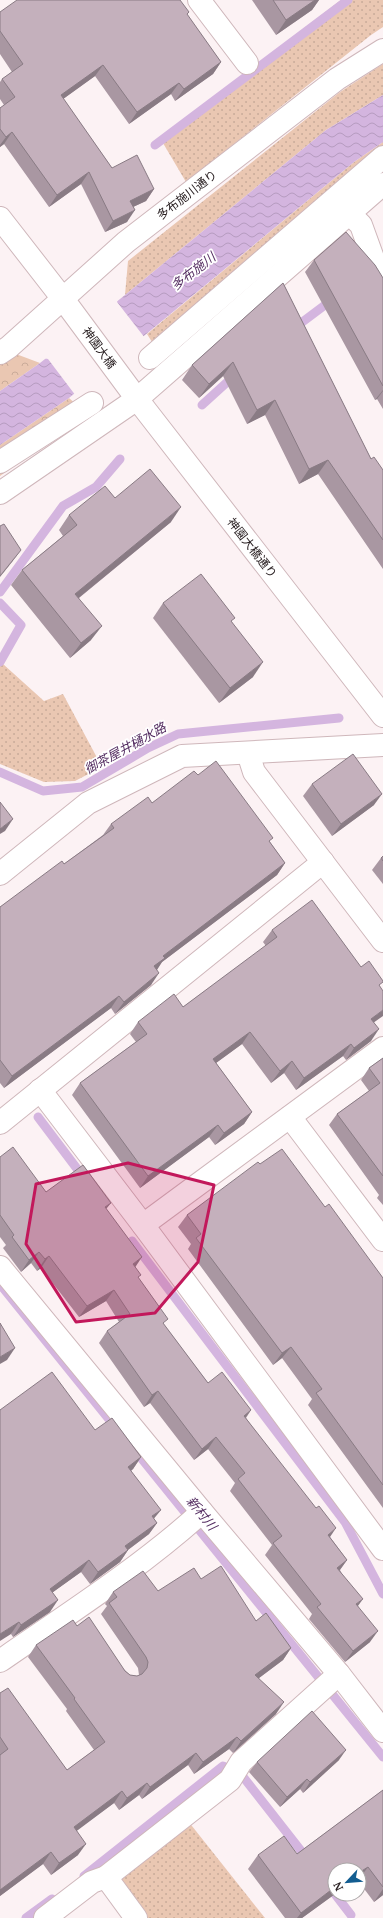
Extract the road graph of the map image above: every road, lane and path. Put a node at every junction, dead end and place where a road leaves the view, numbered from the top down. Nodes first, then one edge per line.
1 (199, 0) edge
2 (383, 50) edge
3 (247, 63) dead end
4 (383, 157) edge
5 (383, 184) edge
6 (349, 213) junction
7 (0, 218) edge
8 (383, 282) edge
9 (63, 299) junction
10 (0, 353) edge
11 (150, 358) dead end
12 (122, 380) joint
13 (137, 399) junction
14 (92, 403) dead end
15 (0, 462) edge
16 (0, 493) edge
17 (383, 716) edge
18 (383, 745) edge
19 (248, 753) junction
20 (323, 862) junction
21 (0, 874) edge
22 (383, 941) edge
23 (383, 1048) edge
24 (40, 1090) junction
25 (290, 1118) junction
26 (0, 1123) edge
27 (143, 1225) junction
28 (383, 1240) edge
29 (0, 1268) edge
30 (202, 1512) junction
31 (383, 1549) edge
32 (80, 1606) junction
33 (92, 1625) edge
34 (0, 1661) edge
35 (336, 1677) junction
36 (383, 1731) edge
37 (106, 1877) junction
38 (45, 1918) edge
39 (136, 1918) edge

1 - 3 street
2 - 9 street, 多布施川通り
4 - 11 street
5 - 6 street
6 - 8 street
6 - 13 street
7 - 9 street, 神園大橋
9 - 10 street, 多布施川通り
9 - 12 street, 神園大橋
12 - 13 street, 神園大橋通り
13 - 16 street
13 - 17 street, 神園大橋通り
14 - 15 street
18 - 19 street
19 - 20 street
19 - 21 street
20 - 22 street
20 - 24 street
23 - 25 street
24 - 26 street
24 - 27 street
25 - 27 street
25 - 28 street
27 - 31 street
29 - 30 street
30 - 32 street
30 - 35 street
32 - 33 street
32 - 34 street
35 - 36 street
35 - 37 street
37 - 38 street
37 - 39 street

